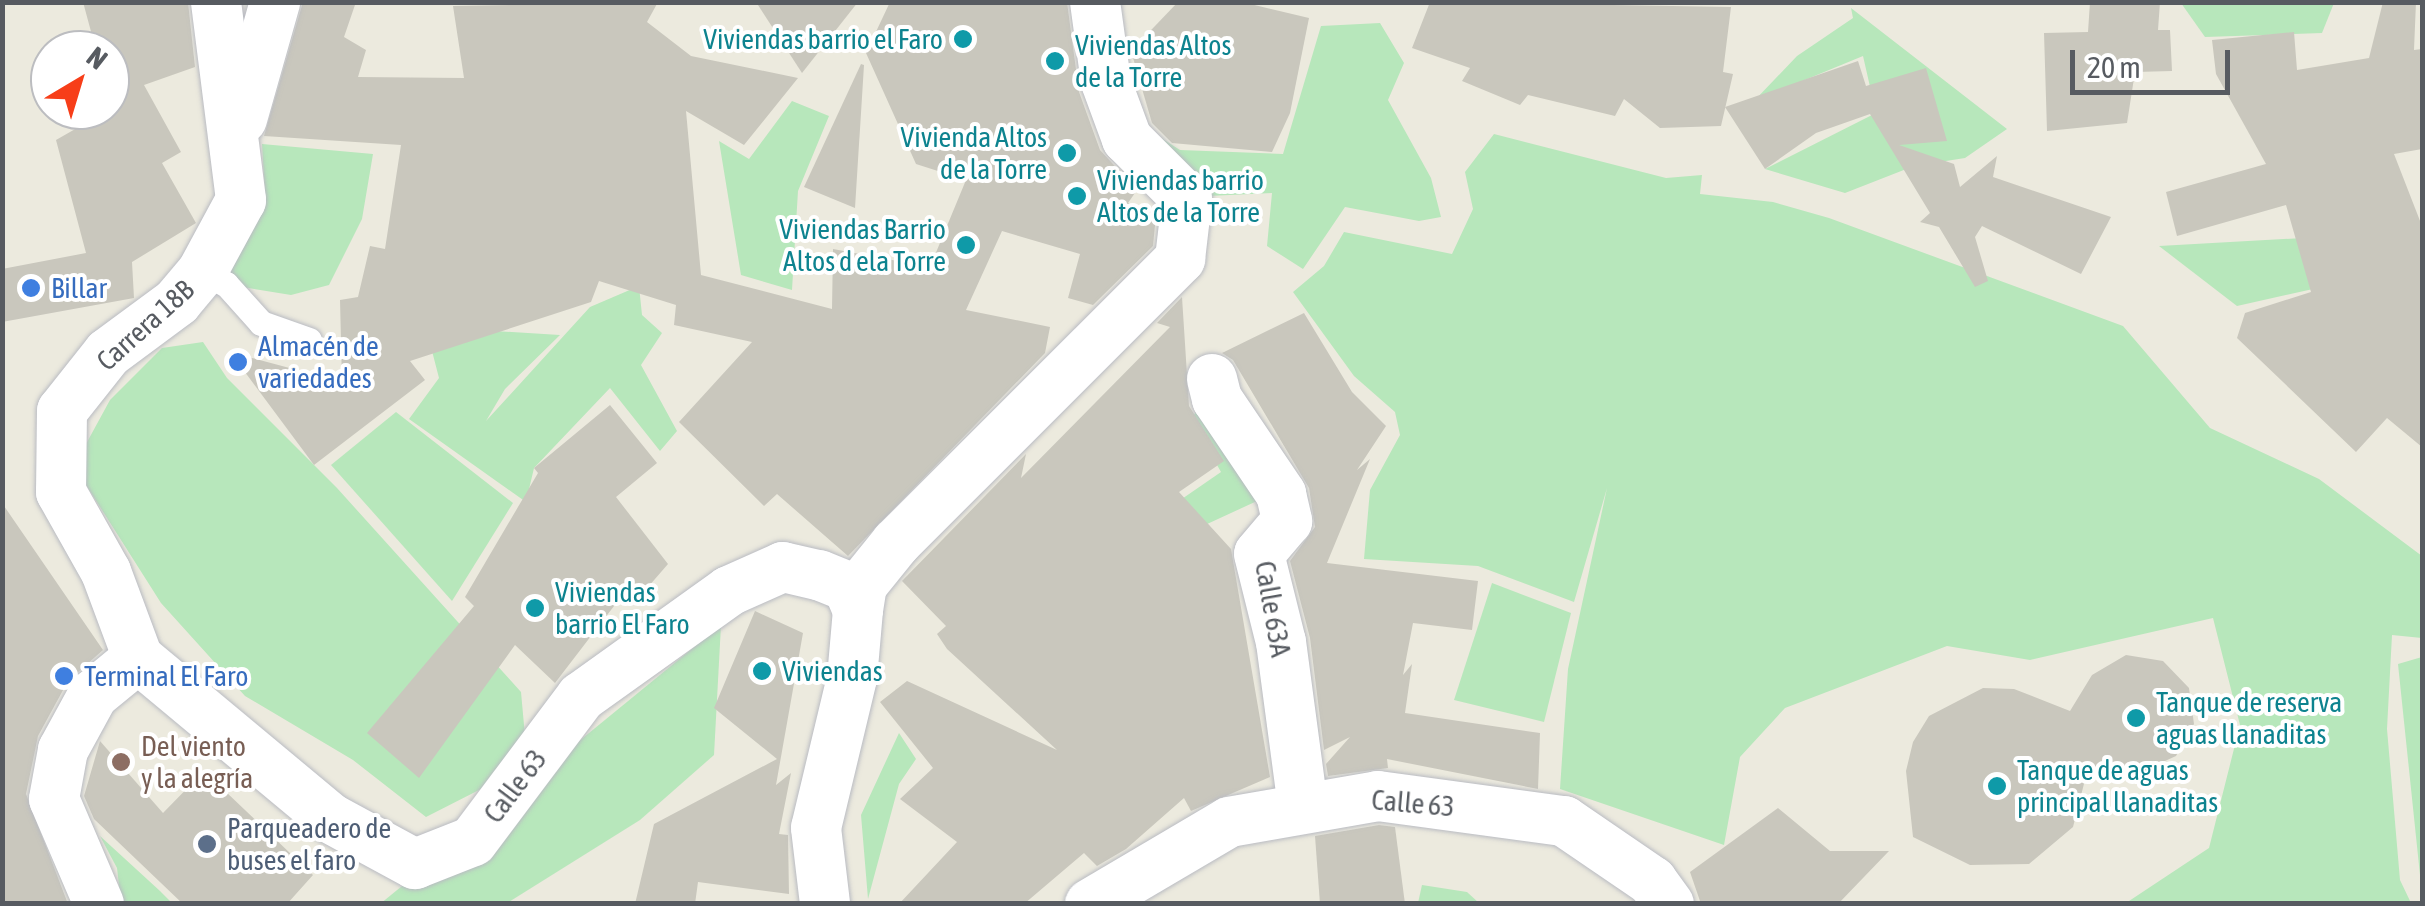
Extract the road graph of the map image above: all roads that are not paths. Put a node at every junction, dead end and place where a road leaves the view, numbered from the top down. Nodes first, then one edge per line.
1 (216, 2) edge
2 (275, 2) edge
3 (1095, 2) edge
4 (237, 134) junction
5 (202, 272) junction
6 (309, 340) dead end
7 (1212, 379) dead end
8 (62, 411) joint
9 (858, 610) junction
10 (138, 658) junction
11 (1303, 806) junction
12 (99, 904) edge
13 (825, 904) edge
14 (1090, 904) edge
15 (1670, 904) edge

1 - 4 street, Carrera 18B
2 - 4 street
3 - 9 street
4 - 5 street, Carrera 18B
5 - 6 lane
5 - 8 street, Carrera 18B
7 - 11 street, Calle 63A
8 - 10 street, Calle 63
9 - 10 street, Calle 63
9 - 13 street
10 - 12 street
11 - 14 street, Calle 63
11 - 15 street, Calle 63

